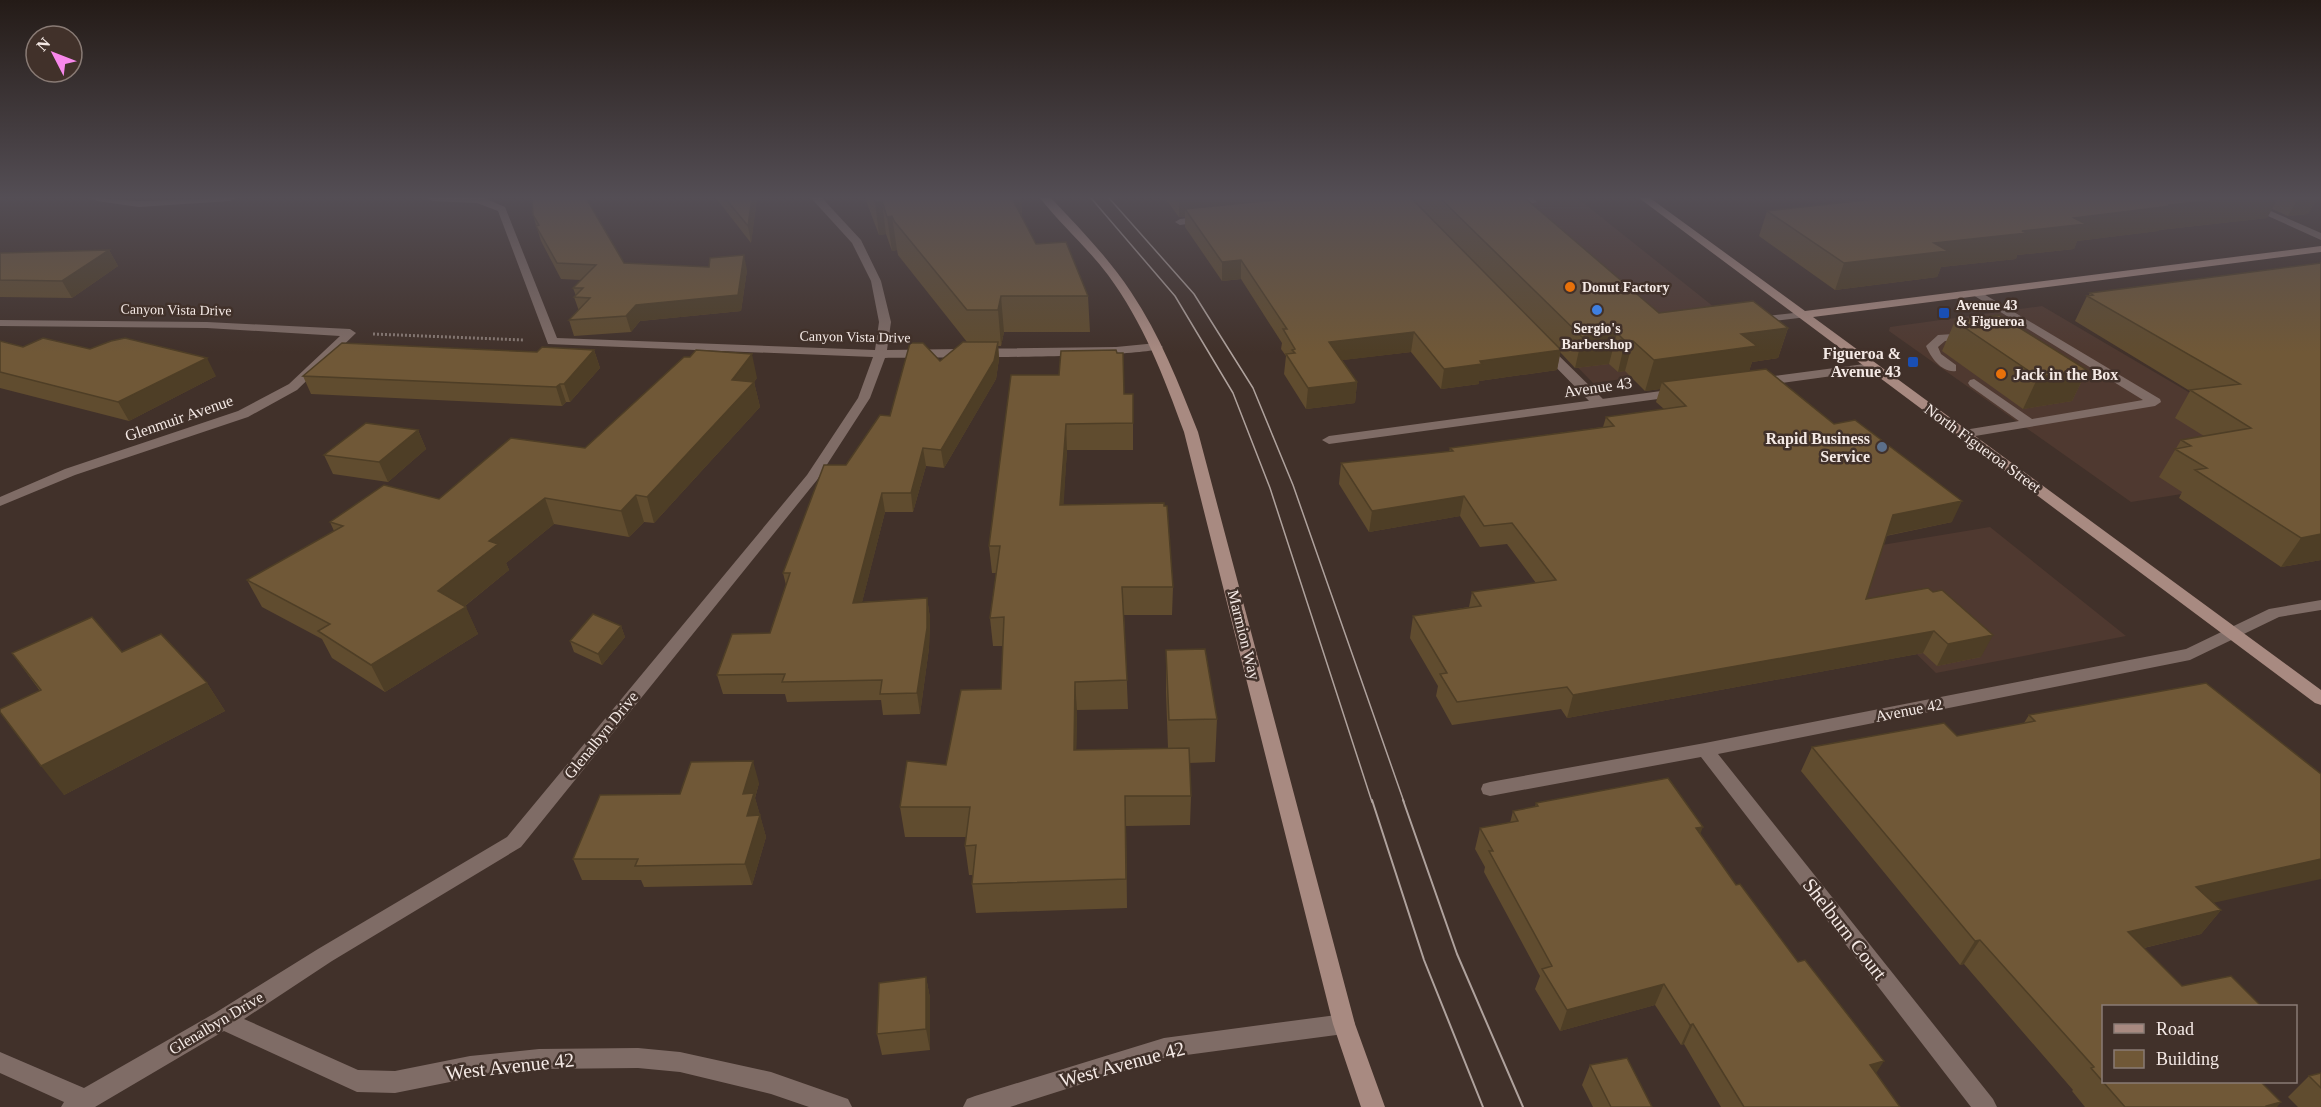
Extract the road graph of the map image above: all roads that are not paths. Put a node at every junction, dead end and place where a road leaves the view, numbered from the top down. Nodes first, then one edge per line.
1 (518, 250) edge
2 (861, 250) edge
3 (1092, 250) edge
4 (1714, 250) edge
5 (2316, 250) edge
6 (1977, 293) junction
7 (1803, 315) junction
8 (1742, 322) edge
9 (0, 323) edge
10 (350, 333) joint
11 (2043, 333) junction
12 (2024, 335) edge
13 (1983, 337) edge
14 (1536, 339) edge
15 (1157, 347) junction
16 (880, 354) junction
17 (1872, 367) junction
18 (1952, 368) dead end
19 (1751, 383) edge
20 (1974, 383) dead end
21 (1693, 391) edge
22 (1599, 404) junction
23 (2030, 423) junction
24 (1964, 434) junction
25 (1329, 440) dead end
26 (0, 502) edge
27 (2321, 605) edge
28 (2234, 633) junction
29 (2321, 699) edge
30 (1705, 750) junction
31 (1490, 789) dead end
32 (223, 1020) junction
33 (1344, 1024) junction
34 (0, 1062) edge
35 (78, 1104) edge
36 (840, 1107) edge
37 (975, 1107) edge
38 (1373, 1107) edge
39 (1985, 1107) edge

1 - 16 street, Canyon Vista Drive
2 - 16 street, Glenalbyn Drive
3 - 15 street, Marmion Way
4 - 7 street, North Figueroa Street
5 - 6 street
6 - 7 street
6 - 11 street
7 - 8 street
7 - 17 street, North Figueroa Street
9 - 10 street, Canyon Vista Drive
10 - 26 street, Glenmuir Avenue
11 - 12 street
11 - 23 street
13 - 18 street
14 - 22 street
15 - 16 street, Canyon Vista Drive
15 - 33 street, Marmion Way
16 - 32 street, Glenalbyn Drive
17 - 19 street
17 - 24 street, North Figueroa Street
20 - 23 street
21 - 22 street, Avenue 43
22 - 25 street, Avenue 43
23 - 24 street
24 - 28 street, North Figueroa Street
27 - 28 street, Avenue 42
28 - 29 street, North Figueroa Street
28 - 30 street, Avenue 42
30 - 31 street, Avenue 42
30 - 39 street, Shelburn Court
32 - 35 street, Glenalbyn Drive
32 - 36 street, West Avenue 42
33 - 37 street, West Avenue 42
33 - 38 street, Marmion Way
34 - 35 street

